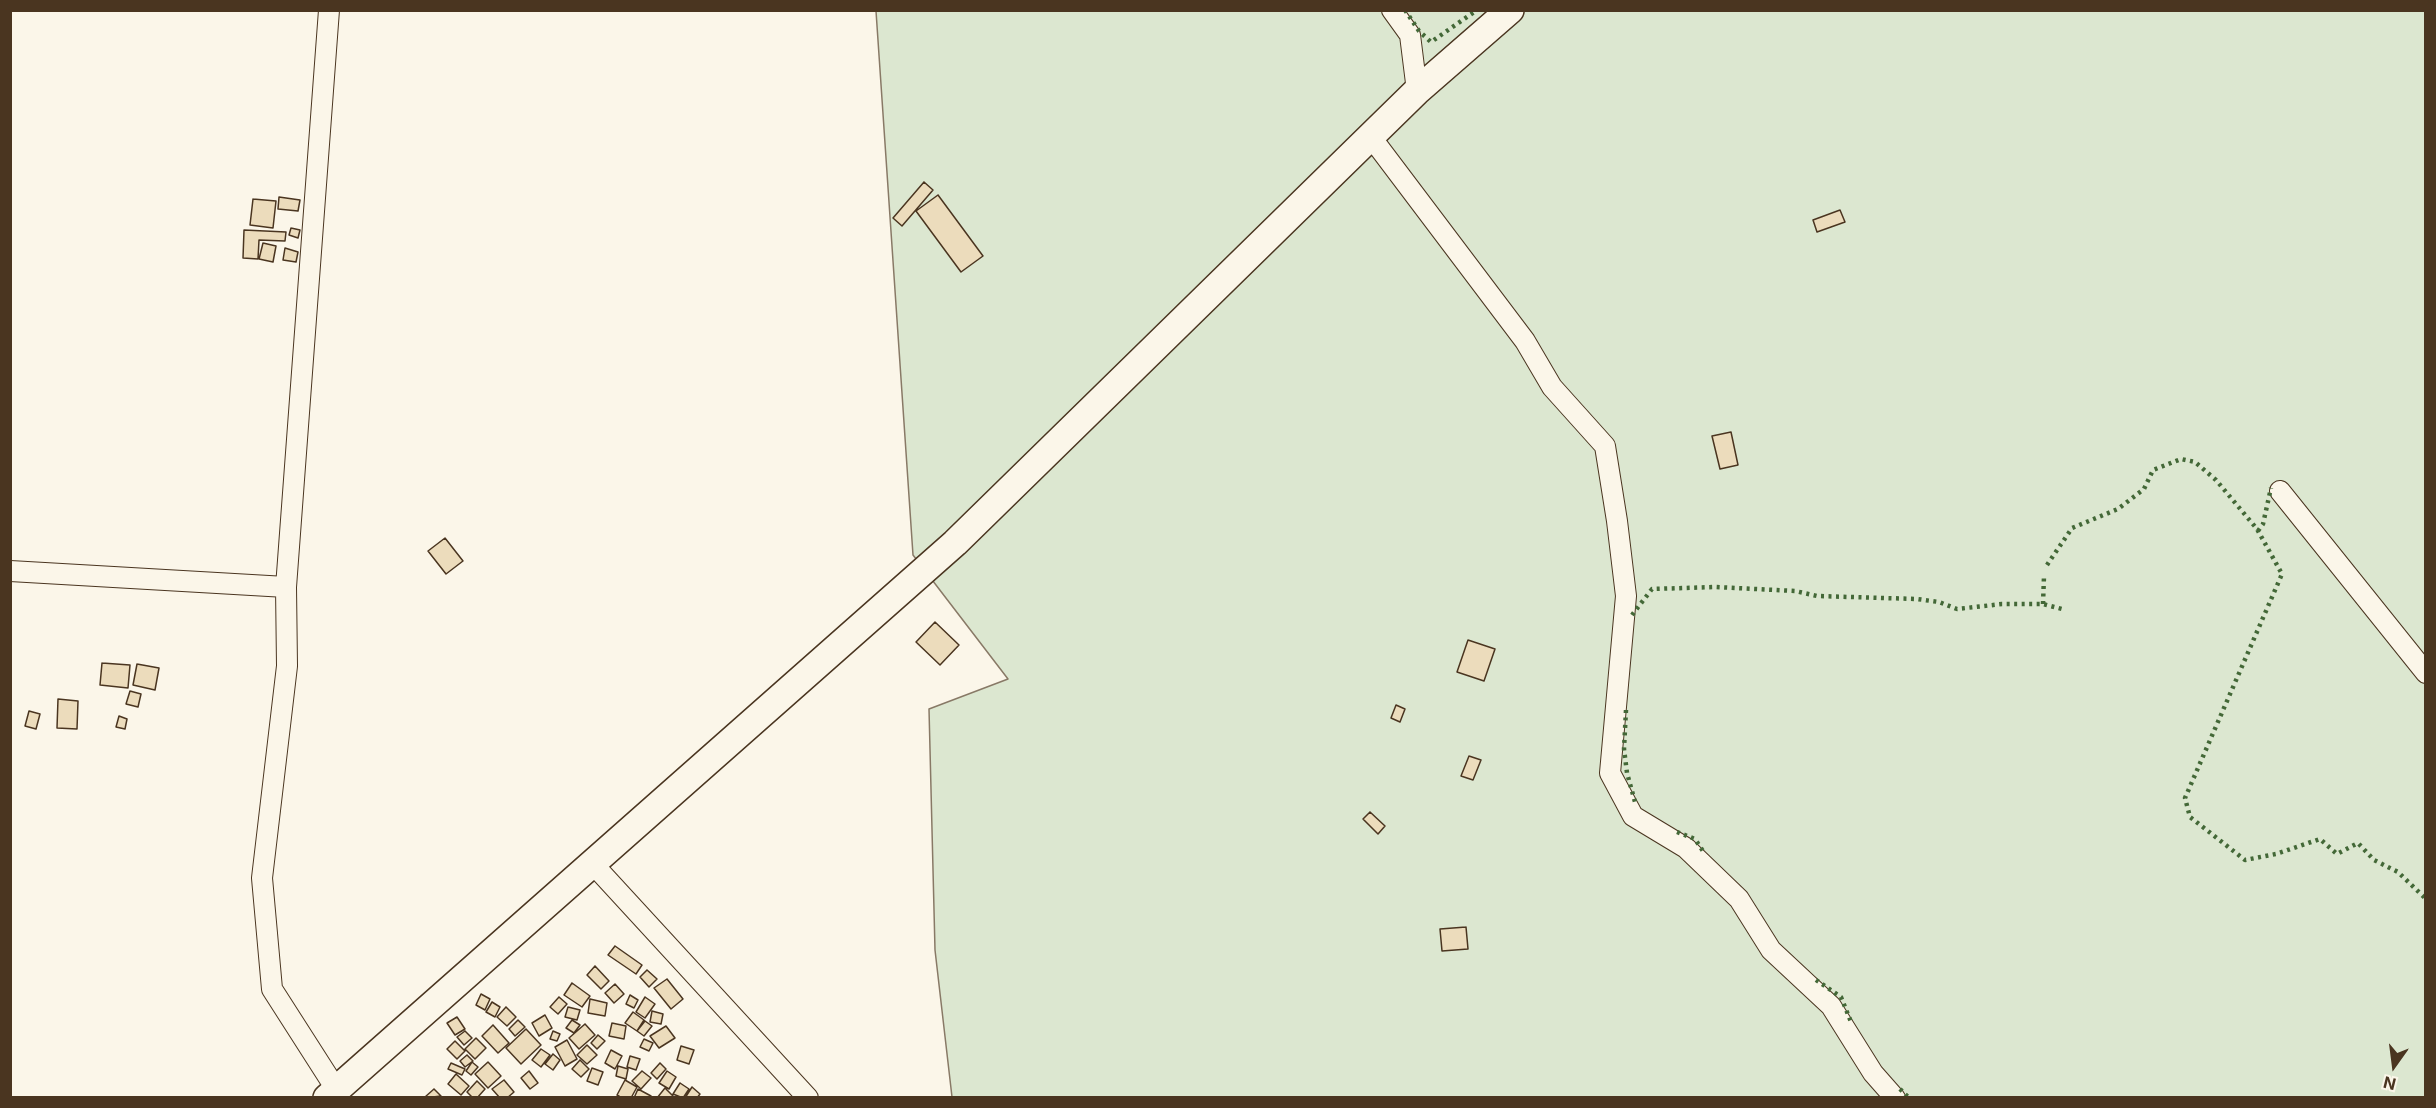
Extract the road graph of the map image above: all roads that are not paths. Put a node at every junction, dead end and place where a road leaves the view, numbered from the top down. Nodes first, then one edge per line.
1 (329, 10) edge
2 (1392, 10) edge
3 (1510, 10) edge
4 (1417, 91) junction
5 (1371, 136) junction
6 (2280, 491) dead end
7 (10, 571) edge
8 (286, 587) junction
9 (2426, 673) edge
10 (592, 863) junction
11 (332, 1093) edge
12 (808, 1098) edge
13 (1895, 1098) edge

1 - 8 street
2 - 4 street
3 - 4 street
4 - 5 street
5 - 10 street
5 - 13 street
6 - 9 street
7 - 8 street
8 - 11 street
10 - 11 street
10 - 12 street

